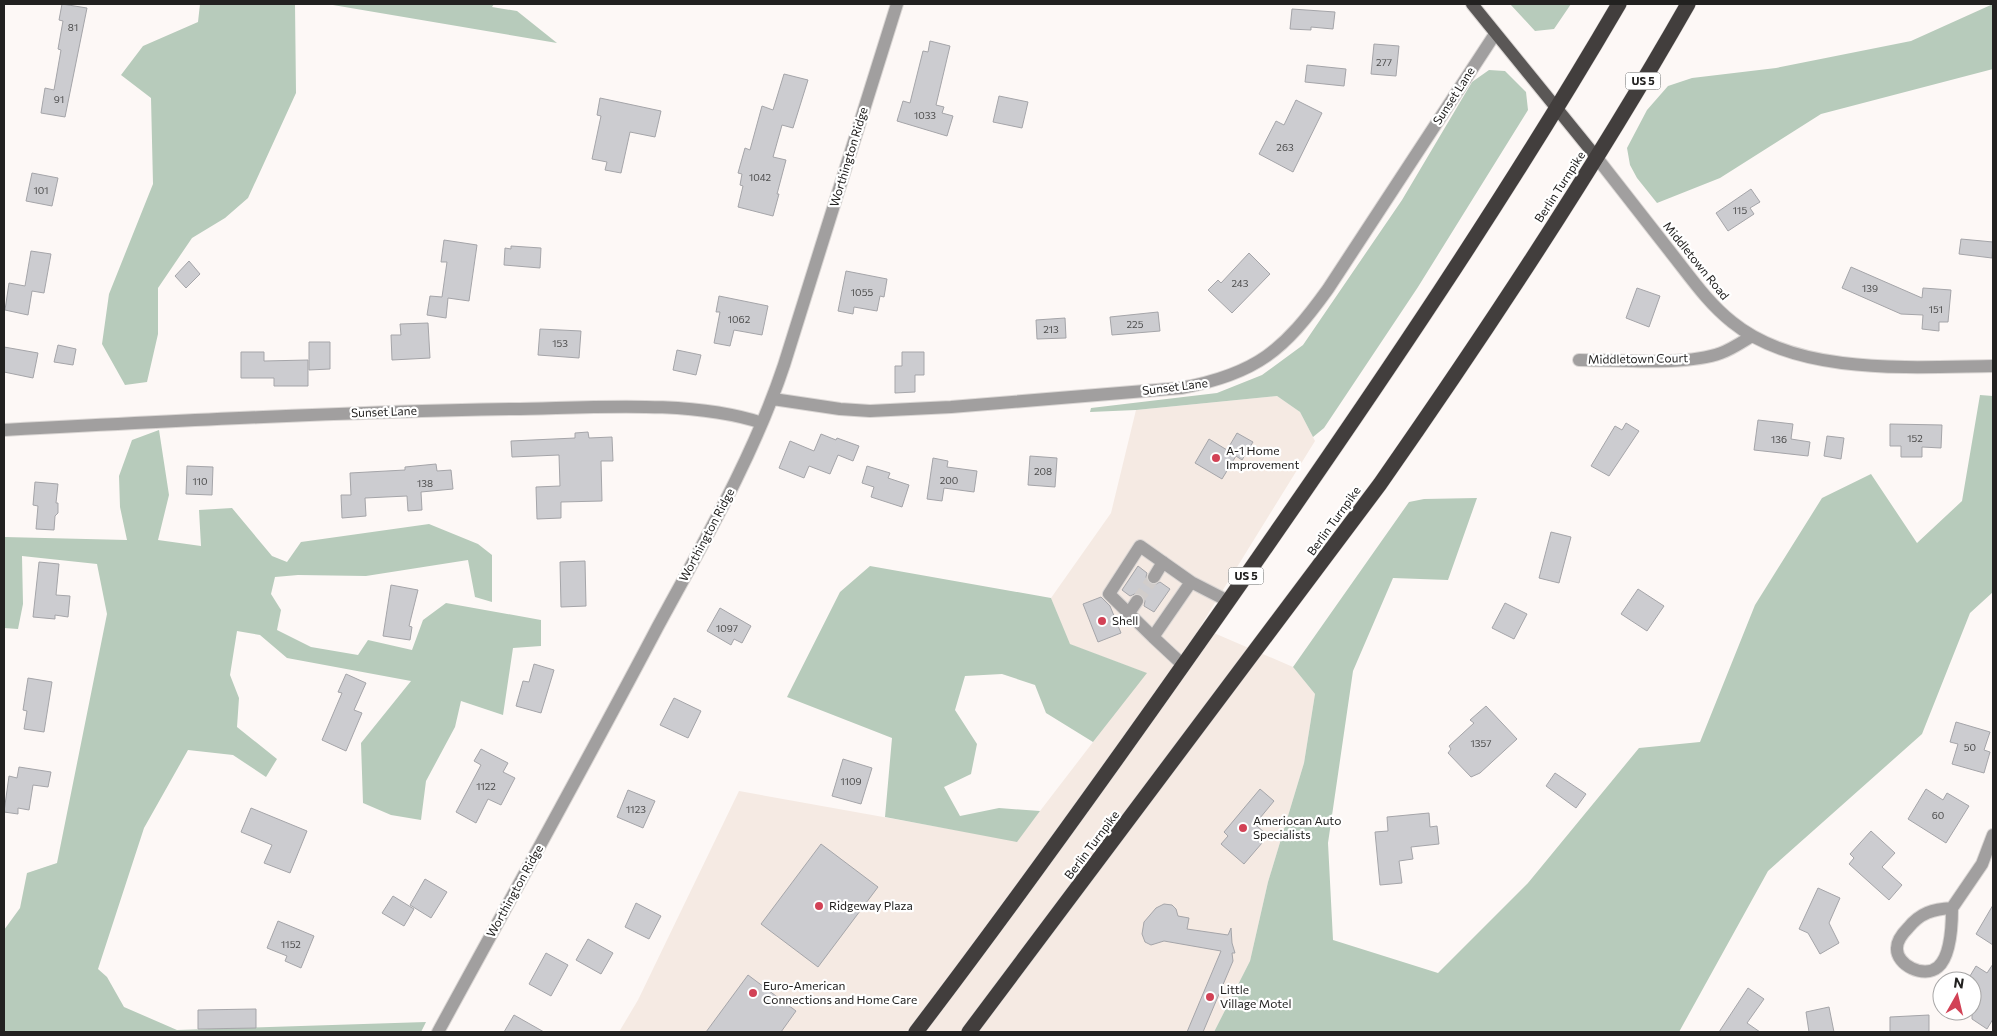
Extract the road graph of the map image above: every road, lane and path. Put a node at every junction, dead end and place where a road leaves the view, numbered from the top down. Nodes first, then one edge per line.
1 (896, 4) edge
2 (1472, 4) edge
3 (1619, 4) edge
4 (1688, 4) edge
5 (1495, 34) junction
6 (1558, 108) junction
7 (1597, 158) junction
8 (1752, 336) junction
9 (1579, 360) dead end
10 (1993, 366) edge
11 (773, 399) junction
12 (762, 423) junction
13 (4, 430) edge
14 (1163, 562) junction
15 (1154, 577) tunnel mouth
16 (1191, 582) junction
17 (1137, 601) tunnel mouth
18 (1228, 601) junction
19 (1129, 613) junction
20 (1153, 637) junction
21 (1183, 665) junction
22 (1993, 835) edge
23 (1952, 908) junction
24 (438, 1032) edge
25 (916, 1032) edge
26 (969, 1032) edge

1 - 11 street, Worthington Ridge
2 - 5 main road, Middletown Road
3 - 6 highway, US 5
4 - 7 highway, Berlin Turnpike / US 5
5 - 6 main road, Middletown Road
5 - 11 street, Sunset Lane
6 - 7 main road, Middletown Road
6 - 18 highway, US 5
7 - 8 street, Middletown Road
7 - 26 highway, Berlin Turnpike / US 5
8 - 9 street, Middletown Court
8 - 10 street, Middletown Road
11 - 12 street, Worthington Ridge
12 - 13 street, Sunset Lane
12 - 24 street, Worthington Ridge
14 - 15 street
14 - 16 street
14 - 19 street
16 - 18 street
16 - 20 street
17 - 19 street
18 - 21 highway, US 5
19 - 20 street
20 - 21 street
21 - 25 highway, US 5
22 - 23 street
23 - 23 street

